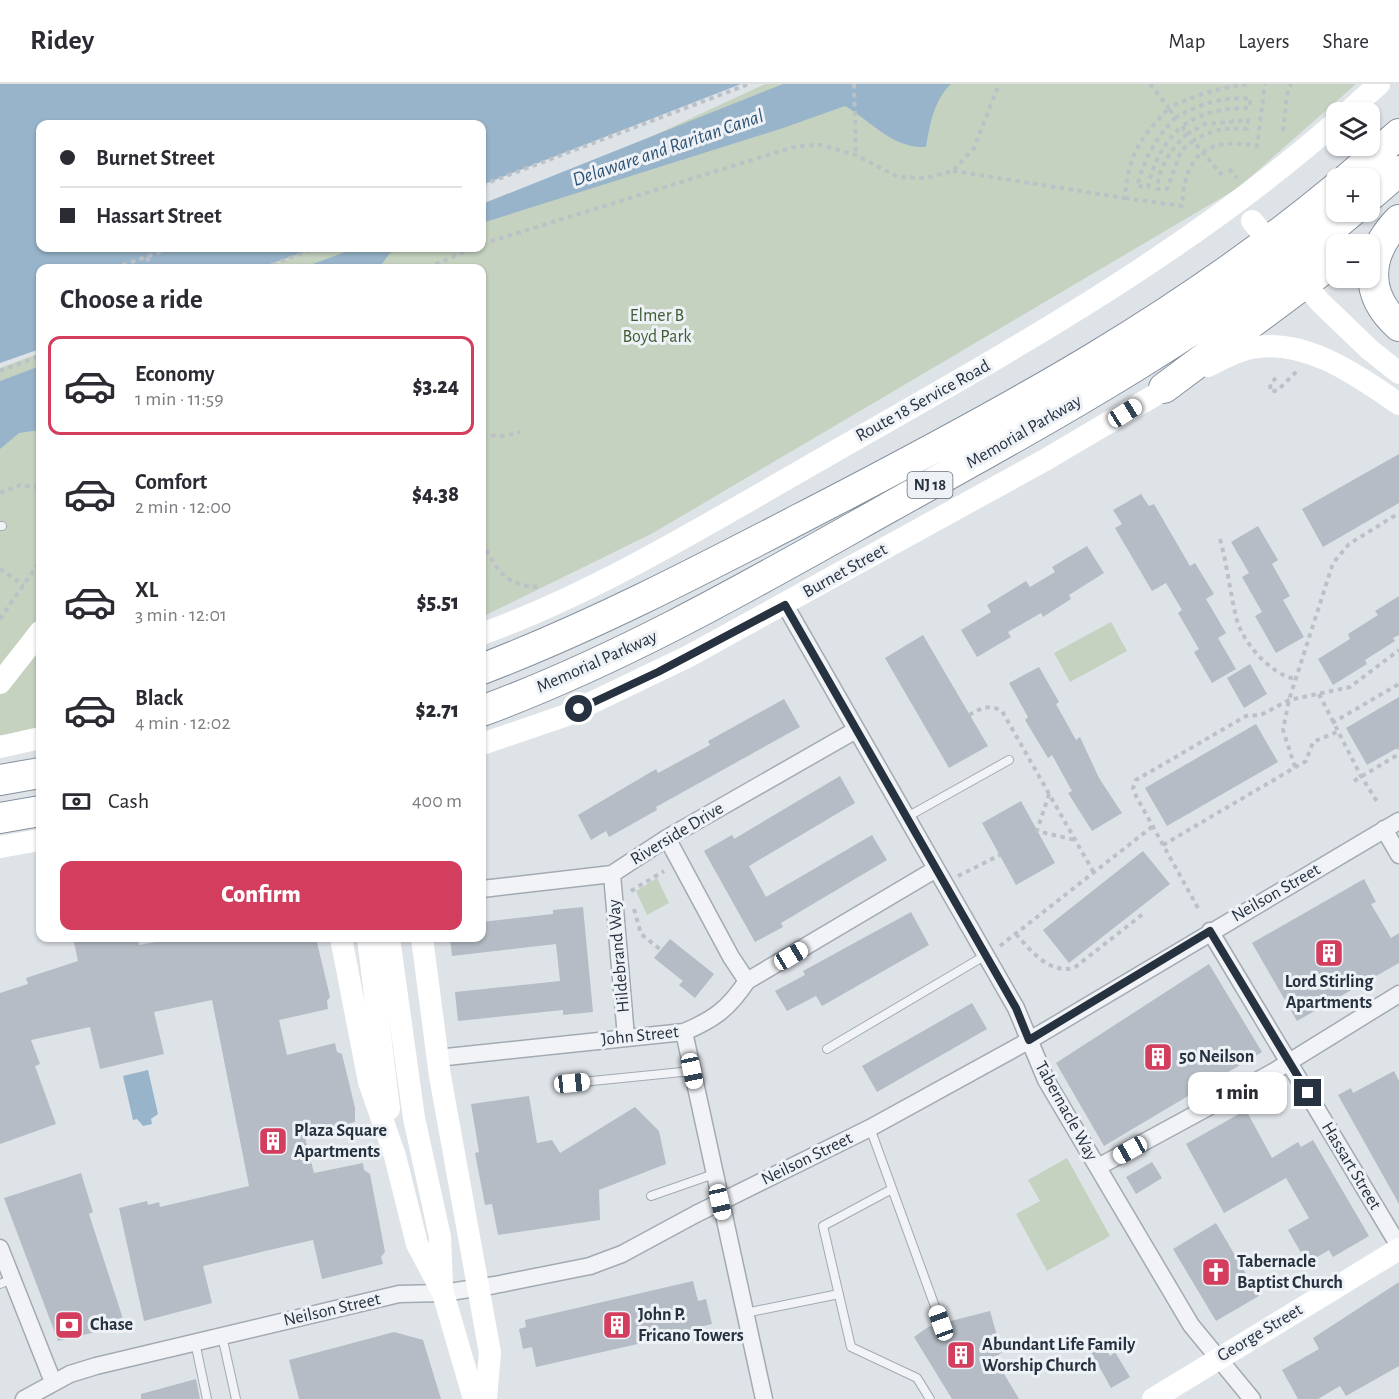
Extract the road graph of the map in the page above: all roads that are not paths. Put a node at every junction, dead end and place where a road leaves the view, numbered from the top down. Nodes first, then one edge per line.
1 (1379, 84) edge
2 (1359, 102) edge
3 (1326, 132) edge
4 (1399, 134) edge
5 (1360, 168) edge
6 (1399, 171) edge
7 (1380, 187) edge
8 (1326, 196) edge
9 (1399, 210) edge
10 (1245, 213) junction
11 (1399, 220) edge
12 (1339, 222) edge
13 (1369, 234) edge
14 (1326, 267) edge
15 (1399, 326) edge
16 (1399, 373) edge
17 (1164, 388) junction
18 (1399, 404) edge
19 (785, 605) junction
20 (486, 632) edge
21 (36, 637) edge
22 (486, 667) edge
23 (0, 683) edge
24 (486, 709) edge
25 (534, 728) junction
26 (856, 730) junction
27 (36, 739) edge
28 (486, 743) edge
29 (0, 747) edge
30 (486, 751) edge
31 (1009, 759) dead end
32 (36, 774) edge
33 (0, 780) edge
34 (36, 812) edge
35 (907, 817) junction
36 (0, 818) edge
37 (1392, 825) edge
38 (667, 838) junction
39 (36, 841) edge
40 (0, 847) edge
41 (1399, 855) edge
42 (612, 874) junction
43 (940, 876) junction
44 (486, 889) edge
45 (1210, 931) junction
46 (341, 942) edge
47 (368, 942) edge
48 (390, 942) edge
49 (422, 942) edge
50 (986, 955) junction
51 (747, 981) junction
52 (1399, 994) edge
53 (684, 1032) junction
54 (626, 1037) junction
55 (1029, 1040) junction
56 (827, 1048) dead end
57 (437, 1058) junction
58 (1288, 1061) junction
59 (692, 1071) junction
60 (572, 1083) dead end
61 (870, 1128) junction
62 (395, 1156) junction
63 (1098, 1167) junction
64 (714, 1174) junction
65 (892, 1189) junction
66 (651, 1196) dead end
67 (720, 1202) junction
68 (0, 1248) edge
69 (1399, 1248) edge
70 (6, 1281) edge
71 (478, 1287) junction
72 (442, 1293) junction
73 (839, 1294) junction
74 (745, 1313) junction
75 (941, 1323) dead end
76 (222, 1336) junction
77 (195, 1342) junction
78 (1218, 1358) junction
79 (53, 1382) junction
80 (24, 1399) edge
81 (207, 1399) edge
82 (236, 1399) edge
83 (474, 1399) edge
84 (486, 1399) edge
85 (764, 1399) edge
86 (930, 1399) edge
87 (1153, 1399) edge
88 (1252, 1399) edge

1 - 2 main road
3 - 10 main road, Route 18 Service Road
4 - 5 highway
6 - 7 highway
8 - 22 highway, Memorial Parkway / NJ 18
9 - 13 highway
10 - 16 main road, bridge
10 - 20 main road, Route 18 Service Road
11 - 15 highway
12 - 24 highway, Memorial Parkway / NJ 18
14 - 17 highway
17 - 18 main road, Burnet Street
17 - 19 main road, Burnet Street
19 - 25 main road, Burnet Street
19 - 26 street, Tabernacle Way
21 - 23 main road
25 - 28 main road, Burnet Street
25 - 30 main road
26 - 35 street, Tabernacle Way
26 - 38 street, Riverside Drive
27 - 29 main road
31 - 35 lane
32 - 33 highway
34 - 36 highway
35 - 43 street, Tabernacle Way
37 - 41 street
37 - 45 street, Neilson Street
38 - 42 street, Riverside Drive
38 - 51 street
39 - 40 main road
42 - 44 street, Riverside Drive
42 - 54 street, Hildebrand Way
43 - 50 street, Tabernacle Way
43 - 51 street, John Street
45 - 55 street, Neilson Street
45 - 58 street, Hassart Street
46 - 62 main road
47 - 62 main road
48 - 72 main road
49 - 57 main road
50 - 55 street, Tabernacle Way
50 - 56 lane
51 - 53 street, John Street
52 - 58 street
53 - 54 street, John Street
53 - 59 street
54 - 57 street, John Street
55 - 61 street, Neilson Street
55 - 63 street, Tabernacle Way
57 - 71 main road
58 - 63 street
58 - 69 street, Hassart Street
59 - 60 lane
59 - 64 street
61 - 65 lane
61 - 67 street, Neilson Street
62 - 72 main road
63 - 78 street, Tabernacle Way
64 - 66 lane
64 - 67 street
65 - 73 lane
65 - 75 lane
67 - 71 street, Neilson Street
67 - 74 street
68 - 70 street
69 - 78 main road, George Street
70 - 79 street
71 - 72 street, Neilson Street
71 - 84 main road
72 - 76 street, Neilson Street
72 - 83 main road
73 - 74 lane
73 - 86 lane
74 - 85 street
76 - 77 street, Neilson Street
76 - 82 lane
77 - 79 street, Neilson Street
77 - 81 lane
78 - 87 main road, George Street
78 - 88 street, Tabernacle Way
79 - 80 street, Neilson Street

